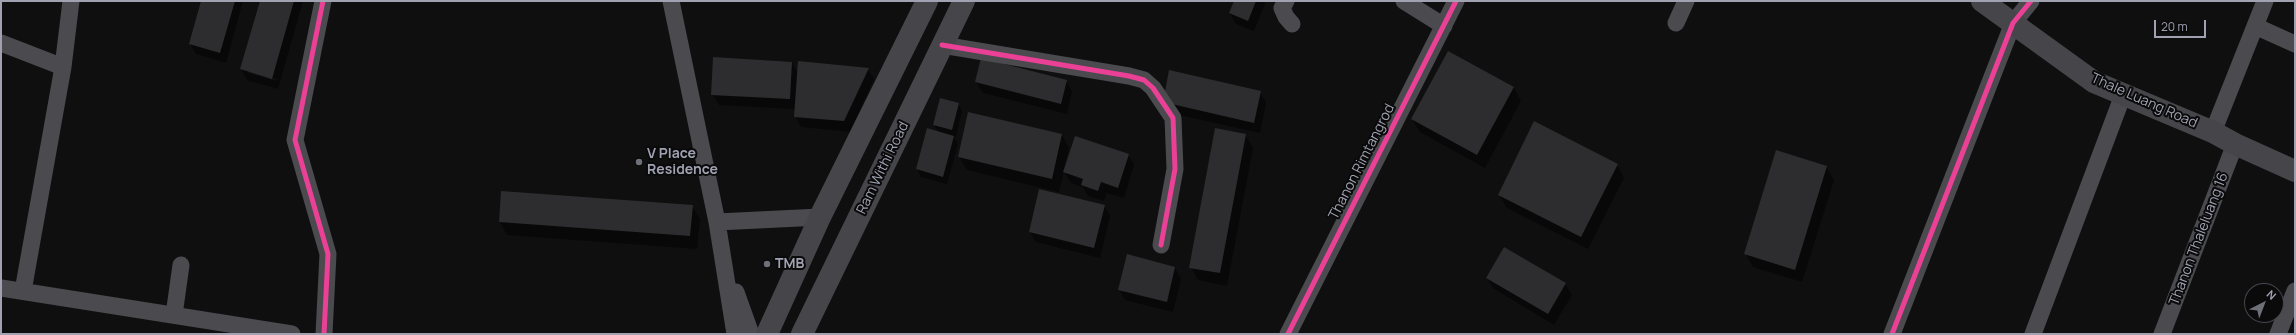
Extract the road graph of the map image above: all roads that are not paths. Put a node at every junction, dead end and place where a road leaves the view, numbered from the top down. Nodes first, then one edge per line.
1 (71, 1) edge
2 (323, 1) edge
3 (671, 1) edge
4 (927, 1) edge
5 (964, 1) edge
6 (1286, 1) edge
7 (1404, 1) edge
8 (1456, 1) edge
9 (1686, 1) edge
10 (1982, 1) edge
11 (2030, 1) edge
12 (2265, 1) edge
13 (1676, 23) dead end
14 (1292, 24) dead end
15 (2013, 24) junction
16 (1444, 26) junction
17 (2255, 26) junction
18 (1, 43) edge
19 (2295, 44) edge
20 (942, 45) junction
21 (63, 67) junction
22 (2123, 95) junction
23 (2213, 132) junction
24 (2235, 144) junction
25 (2295, 171) edge
26 (820, 217) junction
27 (717, 222) junction
28 (1161, 245) dead end
29 (724, 260) junction
30 (181, 266) dead end
31 (1, 288) edge
32 (23, 291) junction
33 (2295, 291) edge
34 (174, 315) junction
35 (292, 334) edge
36 (324, 334) edge
37 (735, 334) edge
38 (751, 334) edge
39 (767, 334) edge
40 (802, 334) edge
41 (1288, 334) edge
42 (1892, 334) edge
43 (2033, 334) edge
44 (2162, 334) edge
45 (2278, 334) edge

1 - 21 street
2 - 36 street
3 - 27 street
4 - 26 main road
5 - 20 main road, Ram Withi Road
6 - 14 street
7 - 16 street
8 - 16 street, Thanon Rimtangrod
9 - 13 street
10 - 15 main road, Thale Luang Road
11 - 15 street
12 - 17 street
15 - 22 main road, Thale Luang Road
15 - 42 street
16 - 41 street, Thanon Rimtangrod
17 - 19 street
17 - 23 street
18 - 21 street
20 - 28 street
20 - 40 main road, Ram Withi Road
21 - 32 street
22 - 23 main road, Thale Luang Road
22 - 43 street
23 - 24 main road, Thale Luang Road
24 - 25 main road, Thale Luang Road
24 - 44 street, Thanon Thaleluang 16
26 - 27 street
26 - 39 main road
27 - 29 street
29 - 37 street
29 - 38 street
30 - 34 street
31 - 32 street
32 - 34 street
33 - 45 street
34 - 35 street

